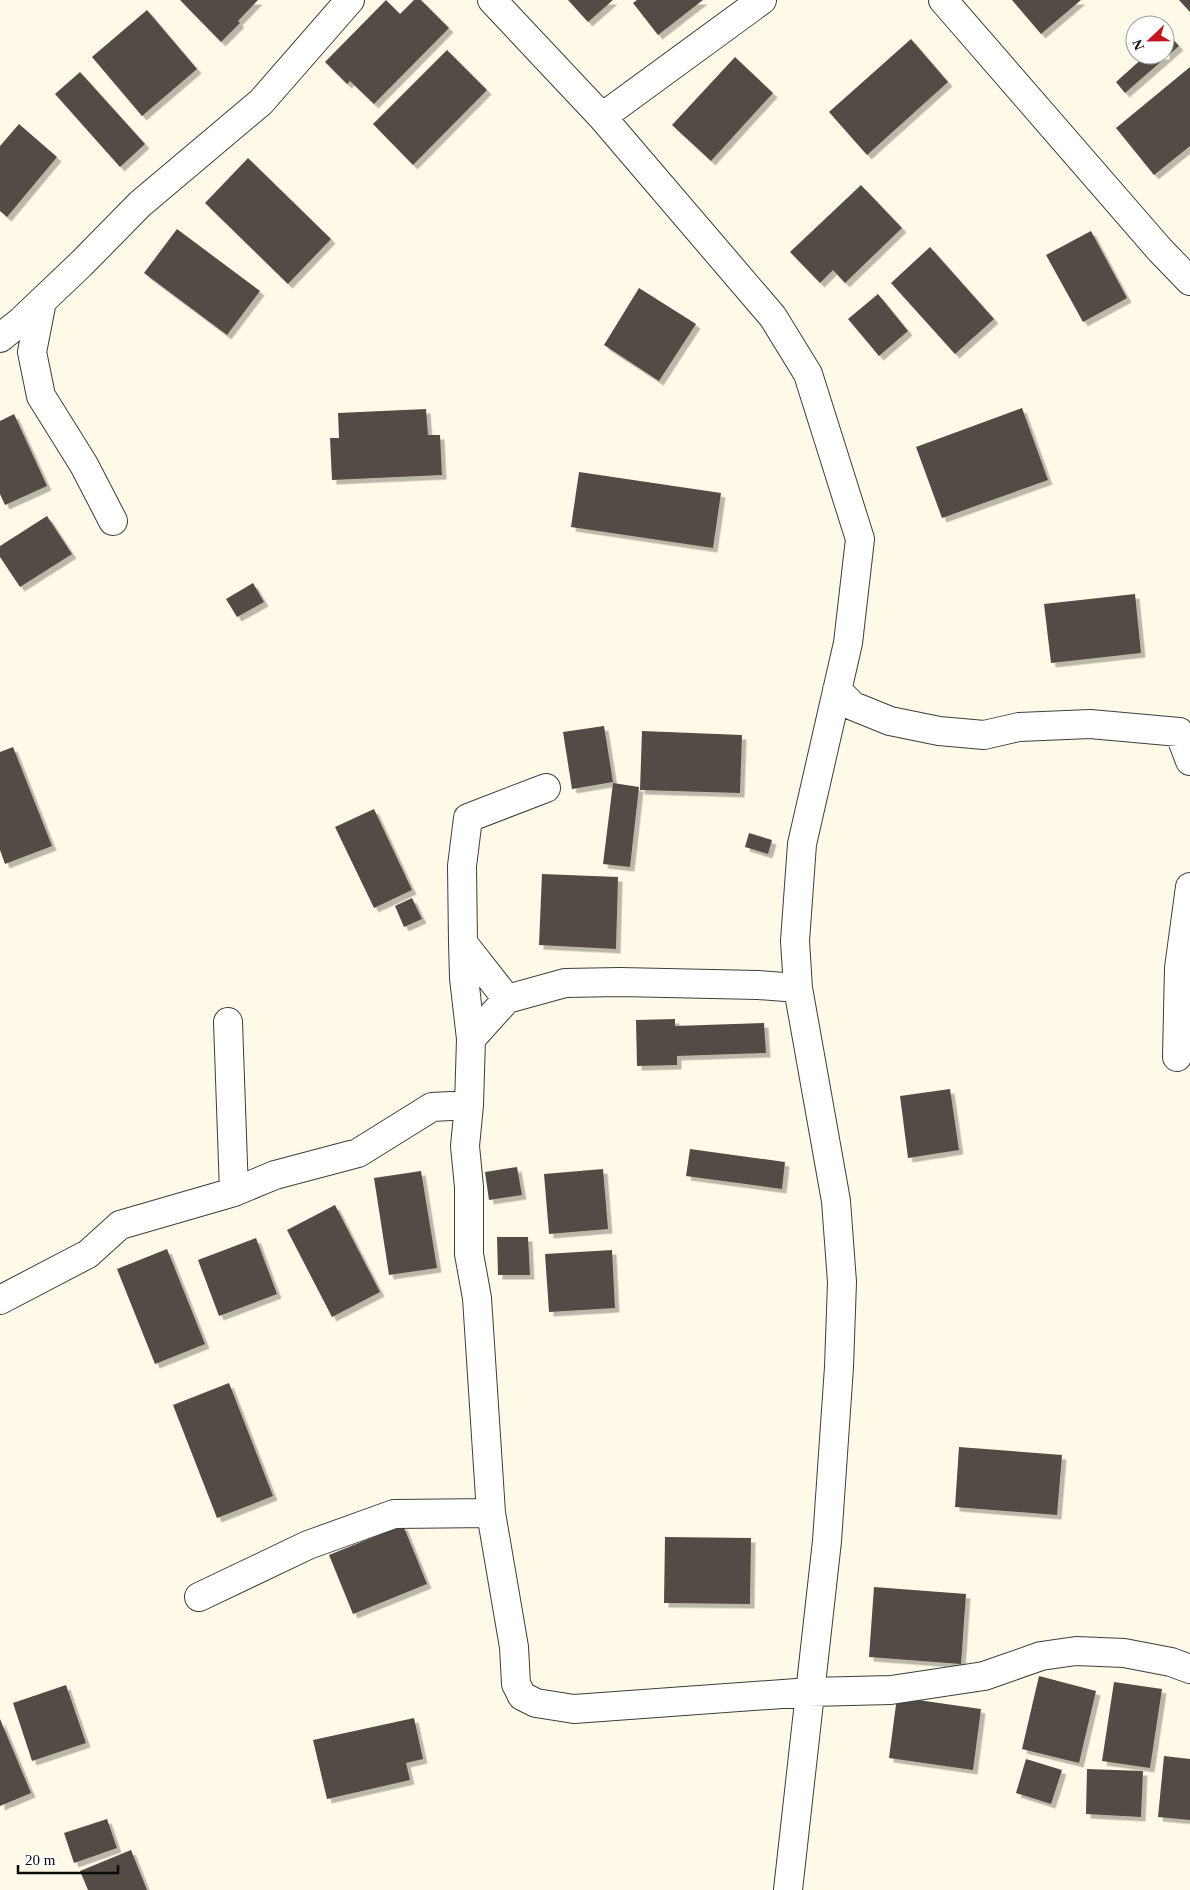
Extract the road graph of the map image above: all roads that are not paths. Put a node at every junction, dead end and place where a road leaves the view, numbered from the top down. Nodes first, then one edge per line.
1 (350, 0) edge
2 (492, 0) edge
3 (762, 0) edge
4 (943, 0) edge
5 (602, 117) junction
6 (1190, 281) edge
7 (42, 301) junction
8 (0, 338) edge
9 (113, 521) dead end
10 (837, 690) junction
11 (1190, 761) edge
12 (546, 788) dead end
13 (1190, 887) edge
14 (463, 943) junction
15 (798, 988) junction
16 (507, 999) junction
17 (228, 1022) dead end
18 (471, 1039) junction
19 (1177, 1057) dead end
20 (469, 1105) junction
21 (234, 1192) junction
22 (0, 1300) edge
23 (491, 1513) junction
24 (199, 1597) dead end
25 (1190, 1669) edge
26 (810, 1692) junction
27 (788, 1890) edge

1 - 7 street
2 - 5 street
3 - 5 street
4 - 6 street
5 - 10 street
7 - 8 street
7 - 9 street
10 - 11 street
10 - 15 street
12 - 14 street
13 - 19 street
14 - 16 street
14 - 18 street
15 - 16 street
15 - 26 street
16 - 18 street
17 - 21 street
18 - 20 street
20 - 21 street
20 - 23 street
21 - 22 street
23 - 24 street
23 - 26 street
25 - 26 street
26 - 27 street

